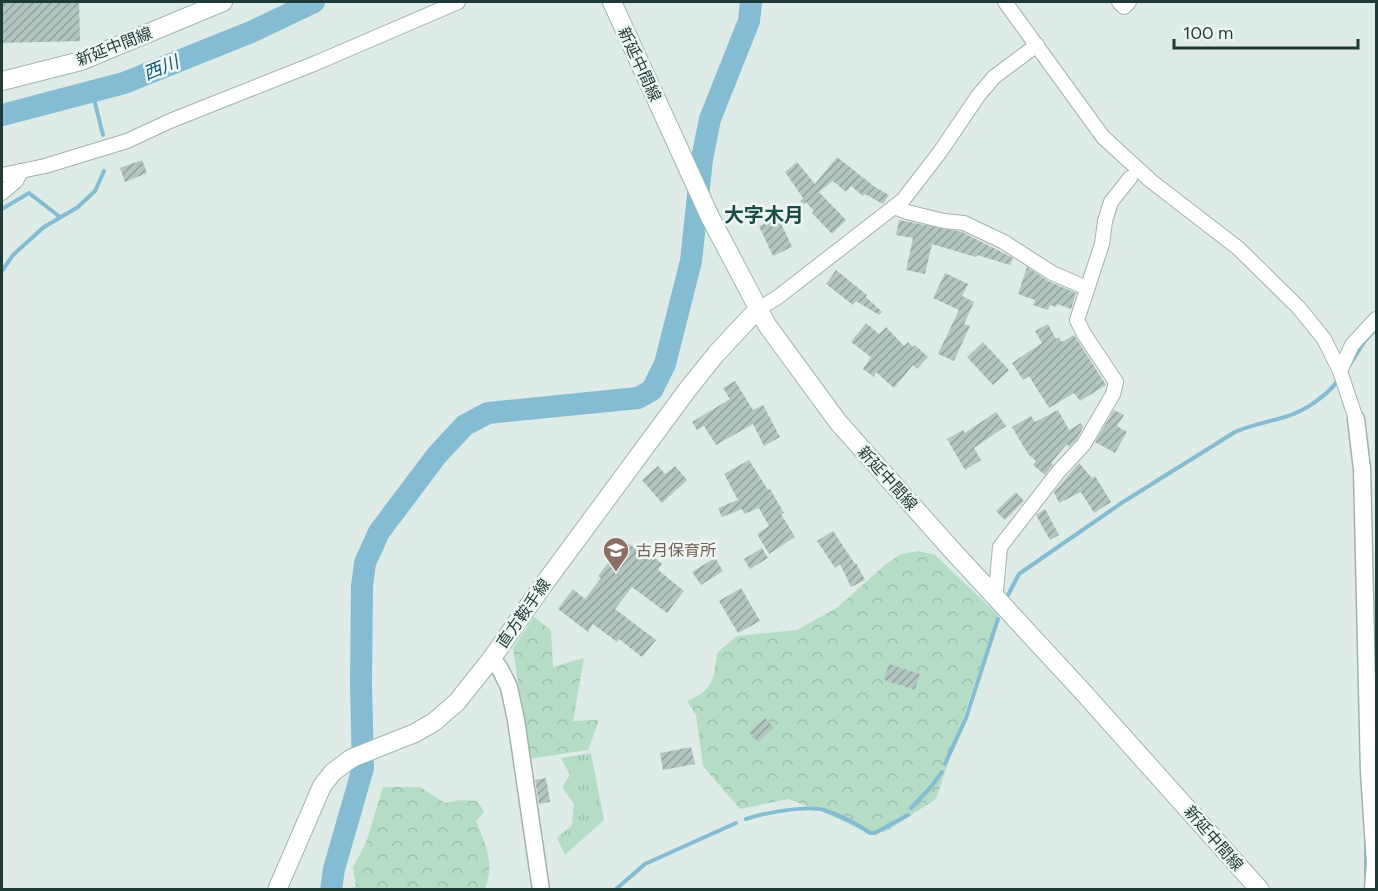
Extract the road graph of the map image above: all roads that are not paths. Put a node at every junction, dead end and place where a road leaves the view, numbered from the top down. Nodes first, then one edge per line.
1 (223, 2) edge
2 (458, 2) edge
3 (612, 2) edge
4 (1005, 2) edge
5 (1119, 2) edge
6 (1129, 2) edge
7 (1037, 45) junction
8 (2, 81) edge
9 (21, 171) junction
10 (2, 176) edge
11 (1130, 178) dead end
12 (2, 193) edge
13 (894, 207) junction
14 (1087, 288) junction
15 (758, 309) junction
16 (1377, 319) edge
17 (1340, 371) junction
18 (1356, 418) joint
19 (994, 596) junction
20 (492, 658) junction
21 (277, 890) edge
22 (541, 890) edge
23 (1260, 890) edge
24 (1373, 890) edge

1 - 8 main road, 新延中間線
2 - 9 street
3 - 15 main road, 新延中間線
4 - 7 street
5 - 6 street
7 - 13 street
7 - 17 street
9 - 10 street
9 - 12 street
11 - 14 street
13 - 14 street
13 - 15 street
14 - 19 street
15 - 19 main road, 新延中間線
15 - 20 main road, 直方鞍手線
16 - 17 street
17 - 18 street
18 - 24 street
19 - 23 main road, 新延中間線
20 - 21 main road, 直方鞍手線
20 - 22 street

